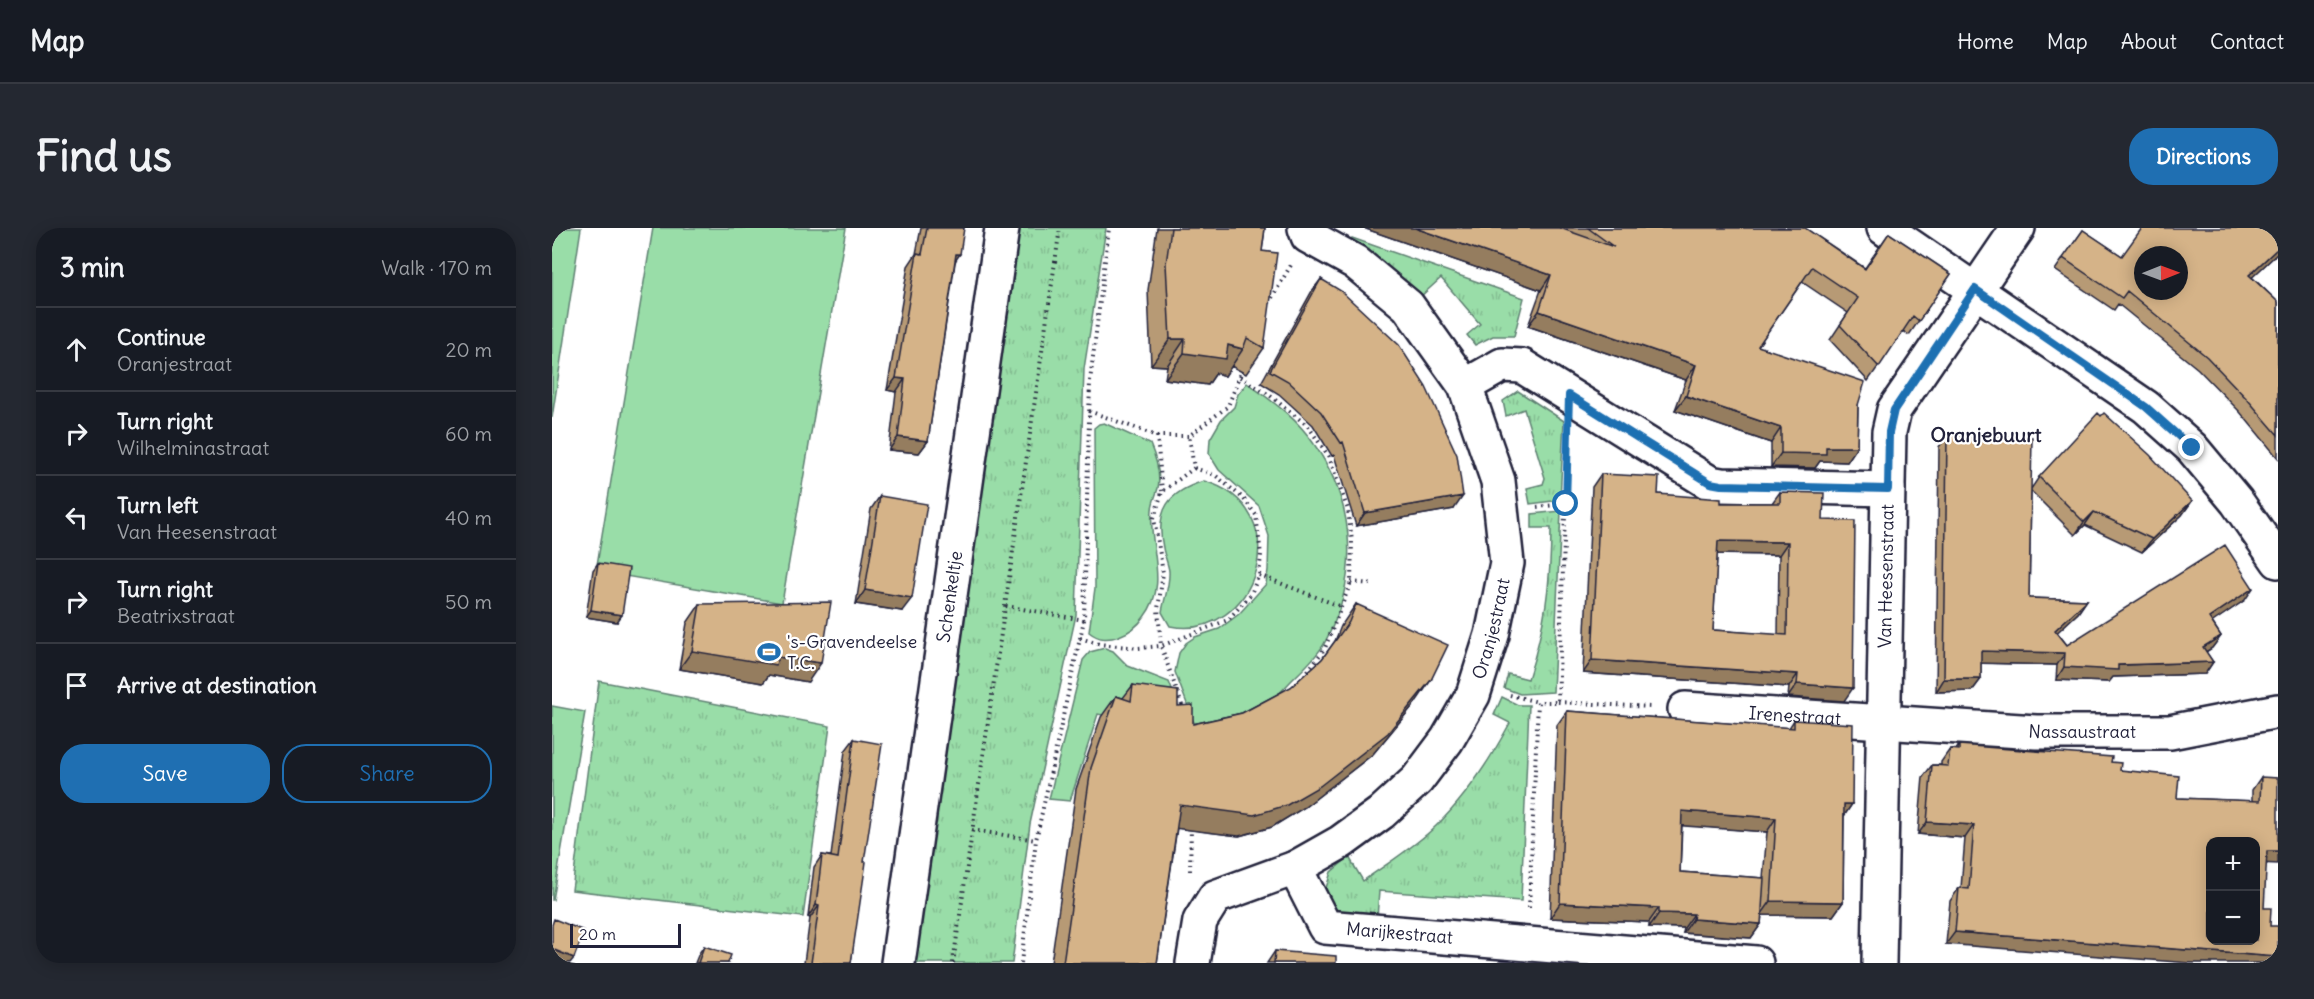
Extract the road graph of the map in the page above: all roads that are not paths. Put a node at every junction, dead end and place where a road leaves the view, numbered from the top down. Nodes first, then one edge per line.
1 (1002, 228) edge
2 (1884, 228) edge
3 (2018, 228) edge
4 (1307, 232) edge
5 (1975, 289) junction
6 (1466, 386) junction
7 (1888, 489) junction
8 (2278, 561) edge
9 (1685, 710) road end
10 (2278, 711) edge
11 (1883, 722) junction
12 (1295, 868) junction
13 (898, 963) edge
14 (1193, 963) edge
15 (1756, 963) edge
16 (1879, 963) edge

1 - 13 street, Schenkeltje
2 - 5 street
3 - 5 street, Van Heesenstraat
4 - 6 street, Oranjestraat
5 - 7 street, Van Heesenstraat
5 - 8 street
6 - 7 street
6 - 12 street, Oranjestraat
7 - 11 street, Van Heesenstraat
9 - 11 street, Irenestraat
10 - 11 street, Nassaustraat
11 - 16 street, Van Heesenstraat
12 - 14 street, Oranjestraat
12 - 15 street, Marijkestraat

